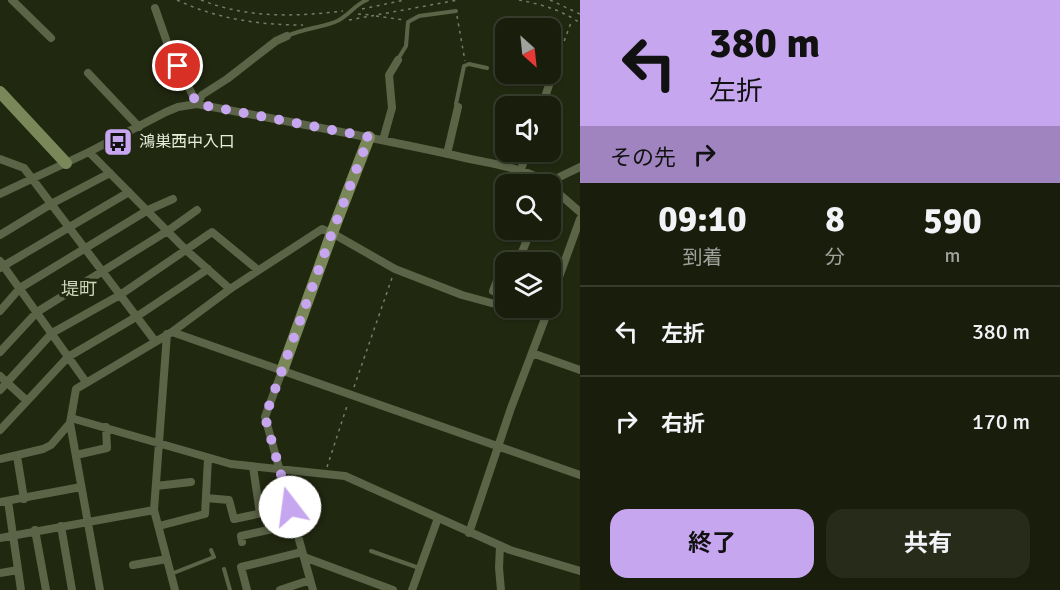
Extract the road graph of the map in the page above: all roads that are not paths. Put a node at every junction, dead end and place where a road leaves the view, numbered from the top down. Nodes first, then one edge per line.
1 (12, 0) edge
2 (367, 0) edge
3 (156, 8) dead end
4 (456, 10) road end
5 (287, 36) joint
6 (51, 38) dead end
7 (398, 60) joint
8 (487, 68) dead end
9 (88, 74) dead end
10 (0, 92) edge
11 (197, 104) junction
12 (458, 107) joint
13 (139, 127) junction
14 (369, 137) junction
15 (383, 140) junction
16 (89, 152) junction
17 (447, 154) junction
18 (0, 159) edge
19 (524, 162) edge
20 (66, 163) junction
21 (580, 166) edge
22 (520, 172) junction
23 (110, 173) junction
24 (525, 174) edge
25 (561, 177) edge
26 (32, 179) junction
27 (129, 192) junction
28 (0, 194) edge
29 (561, 195) edge
30 (173, 199) dead end
31 (51, 204) junction
32 (148, 210) junction
33 (197, 210) dead end
34 (580, 213) edge
35 (580, 219) edge
36 (68, 226) junction
37 (169, 230) junction
38 (332, 233) junction
39 (0, 235) edge
40 (85, 249) junction
41 (186, 250) junction
42 (1, 264) edge
43 (561, 264) edge
44 (208, 269) junction
45 (258, 270) junction
46 (102, 272) junction
47 (20, 288) junction
48 (495, 288) edge
49 (230, 289) junction
50 (494, 291) dead end
51 (120, 295) junction
52 (495, 304) edge
53 (0, 311) edge
54 (37, 312) junction
55 (136, 317) junction
56 (544, 318) edge
57 (52, 333) junction
58 (169, 333) junction
59 (155, 341) junction
60 (0, 352) edge
61 (532, 353) junction
62 (68, 357) junction
63 (580, 370) edge
64 (282, 371) junction
65 (3, 379) edge
66 (86, 382) junction
67 (0, 390) edge
68 (27, 401) junction
69 (71, 420) junction
70 (106, 427) junction
71 (0, 430) edge
72 (159, 443) junction
73 (499, 447) junction
74 (76, 454) junction
75 (17, 456) junction
76 (0, 459) edge
77 (208, 459) junction
78 (252, 467) junction
79 (280, 470) junction
80 (580, 475) edge
81 (191, 482) dead end
82 (156, 486) junction
83 (81, 487) junction
84 (206, 498) junction
85 (24, 499) junction
86 (4, 502) edge
87 (290, 507) junction
88 (154, 510) junction
89 (261, 513) junction
90 (438, 518) junction
91 (87, 521) junction
92 (295, 524) junction
93 (61, 526) junction
94 (159, 526) junction
95 (36, 530) junction
96 (469, 533) junction
97 (14, 536) junction
98 (0, 538) edge
99 (242, 542) dead end
100 (500, 546) junction
101 (211, 550) dead end
102 (371, 551) dead end
103 (303, 554) junction
104 (167, 559) junction
105 (133, 565) dead end
106 (420, 568) junction
107 (224, 569) dead end
108 (18, 570) junction
109 (580, 571) edge
110 (0, 573) edge
111 (171, 574) junction
112 (310, 580) junction
113 (21, 590) edge
114 (46, 590) edge
115 (72, 590) edge
116 (100, 590) edge
117 (175, 590) edge
118 (230, 590) edge
119 (247, 590) edge
120 (280, 590) edge
121 (313, 590) edge
122 (393, 590) edge
123 (412, 590) edge
124 (501, 590) edge

1 - 6 street
2 - 5 lane
3 - 11 street
4 - 7 lane
5 - 11 street
7 - 15 street
8 - 12 lane
9 - 13 street
10 - 20 street
11 - 13 street
11 - 14 street
12 - 17 street
13 - 16 street
14 - 15 street
14 - 38 street
15 - 17 street
16 - 20 street
16 - 23 street
17 - 22 street
18 - 26 street
19 - 22 street
20 - 26 street
21 - 25 street
22 - 24 street
23 - 27 street
23 - 31 street
26 - 28 street
26 - 31 street
27 - 32 street
27 - 36 street
29 - 34 street
30 - 32 street
31 - 36 street
31 - 39 street
32 - 37 street
32 - 40 street
33 - 37 street
35 - 43 street
36 - 40 street
36 - 42 street
37 - 41 street
37 - 46 street
38 - 45 street
38 - 52 street
38 - 64 street
40 - 46 street
40 - 47 street
41 - 44 street
41 - 45 street
41 - 51 street
42 - 47 street
44 - 49 street
44 - 55 street
45 - 49 street
46 - 51 street
46 - 54 street
47 - 53 street
47 - 54 street
48 - 50 street
49 - 58 street
51 - 55 street
51 - 57 street
54 - 57 street
54 - 60 street
55 - 59 street
55 - 62 street
56 - 61 street
57 - 62 street
57 - 65 street
58 - 59 street
58 - 64 street
58 - 72 street
59 - 66 street
61 - 63 street
61 - 73 street
62 - 66 street
62 - 68 street
64 - 73 street
64 - 79 street
65 - 67 street
65 - 68 street
66 - 69 street
68 - 71 street
69 - 70 street
69 - 74 street
69 - 75 street
70 - 72 street
70 - 74 street
72 - 77 street
72 - 82 street
73 - 80 street
73 - 96 street
74 - 83 street
75 - 76 street
75 - 85 street
77 - 78 street
77 - 84 street
78 - 79 street
78 - 89 street
79 - 87 street
79 - 90 street
81 - 82 street
82 - 88 street
83 - 85 street
83 - 91 street
84 - 89 street
84 - 94 street
85 - 86 street
86 - 97 street
87 - 89 street
87 - 92 street
88 - 91 street
88 - 94 street
90 - 96 street
90 - 106 street
91 - 93 street
91 - 116 street
92 - 99 street
92 - 103 street
93 - 95 street
93 - 115 street
94 - 104 street
95 - 97 street
95 - 114 street
96 - 100 street
97 - 98 street
97 - 108 street
100 - 109 street
100 - 124 street
101 - 111 lane
102 - 106 lane
103 - 112 street
103 - 119 street
103 - 122 street
104 - 105 street
104 - 111 street
106 - 123 street
107 - 118 lane
108 - 110 street
108 - 113 street
111 - 117 street
112 - 120 street
112 - 121 street

